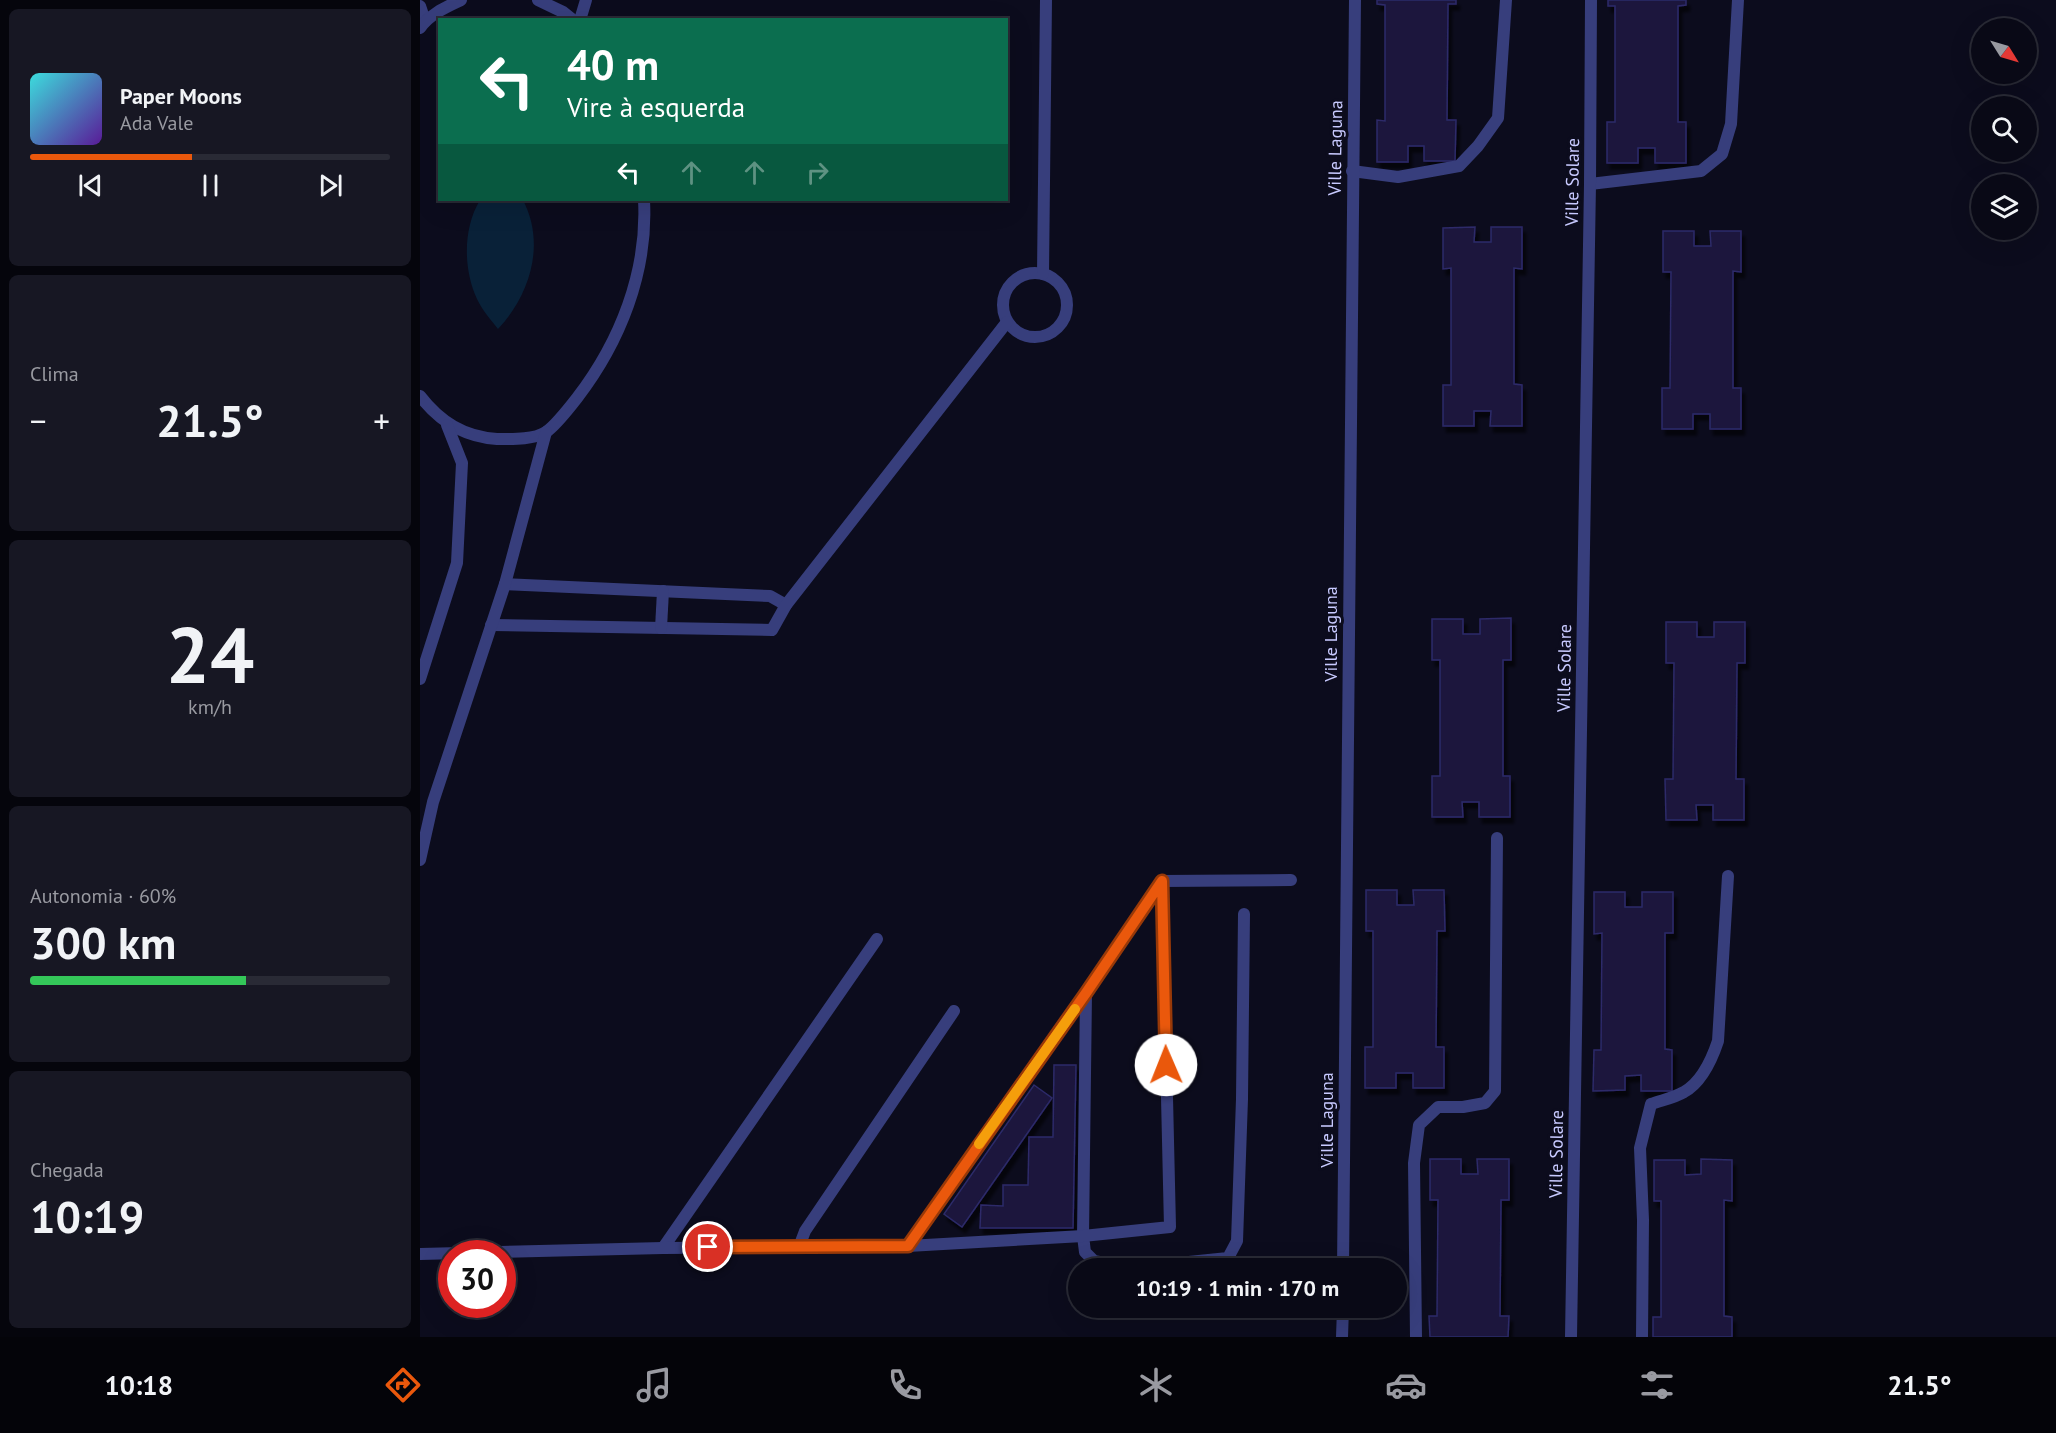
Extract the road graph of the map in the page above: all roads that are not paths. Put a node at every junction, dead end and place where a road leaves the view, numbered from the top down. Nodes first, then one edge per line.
1 (461, 0) edge
2 (538, 0) edge
3 (586, 0) edge
4 (1046, 0) edge
5 (1355, 0) edge
6 (1506, 0) edge
7 (1591, 0) edge
8 (1738, 0) edge
9 (420, 6) edge
10 (570, 18) edge
11 (581, 18) edge
12 (422, 24) edge
13 (1352, 171) junction
14 (1590, 184) junction
15 (644, 201) edge
16 (1043, 274) junction
17 (1007, 322) junction
18 (420, 396) edge
19 (447, 425) junction
20 (546, 432) junction
21 (504, 584) junction
22 (663, 591) junction
23 (786, 605) junction
24 (491, 625) junction
25 (661, 628) junction
26 (420, 679) edge
27 (420, 801) edge
28 (433, 802) junction
29 (1497, 837) dead end
30 (420, 860) edge
31 (1728, 876) dead end
32 (1291, 880) dead end
33 (1162, 881) junction
34 (1244, 914) dead end
35 (876, 939) dead end
36 (1086, 993) junction
37 (954, 1011) dead end
38 (1083, 1236) junction
39 (908, 1246) junction
40 (799, 1247) junction
41 (663, 1248) junction
42 (420, 1254) edge
43 (1343, 1258) edge
44 (1343, 1318) edge
45 (1342, 1337) edge
46 (1416, 1337) edge
47 (1571, 1337) edge
48 (1642, 1337) edge

1 - 12 street
2 - 10 street
3 - 11 street
4 - 16 street
5 - 13 street, Ville Laguna
6 - 13 street
7 - 14 street, Ville Solare
8 - 14 street
9 - 12 street
13 - 43 street, Ville Laguna
14 - 47 street, Ville Solare
15 - 20 street
16 - 17 street
16 - 17 street
17 - 23 street
18 - 19 street
19 - 20 street
19 - 26 street
20 - 21 street
21 - 22 street
21 - 24 street
22 - 23 street
22 - 25 street
23 - 25 street
24 - 25 street
24 - 28 street
27 - 28 street
28 - 30 street
29 - 46 street
31 - 48 street
32 - 33 street
33 - 36 street
33 - 38 street
34 - 38 street
35 - 41 street
36 - 38 street
36 - 39 street
37 - 40 street
38 - 39 street
39 - 40 street
40 - 41 street
41 - 42 street
44 - 45 street

